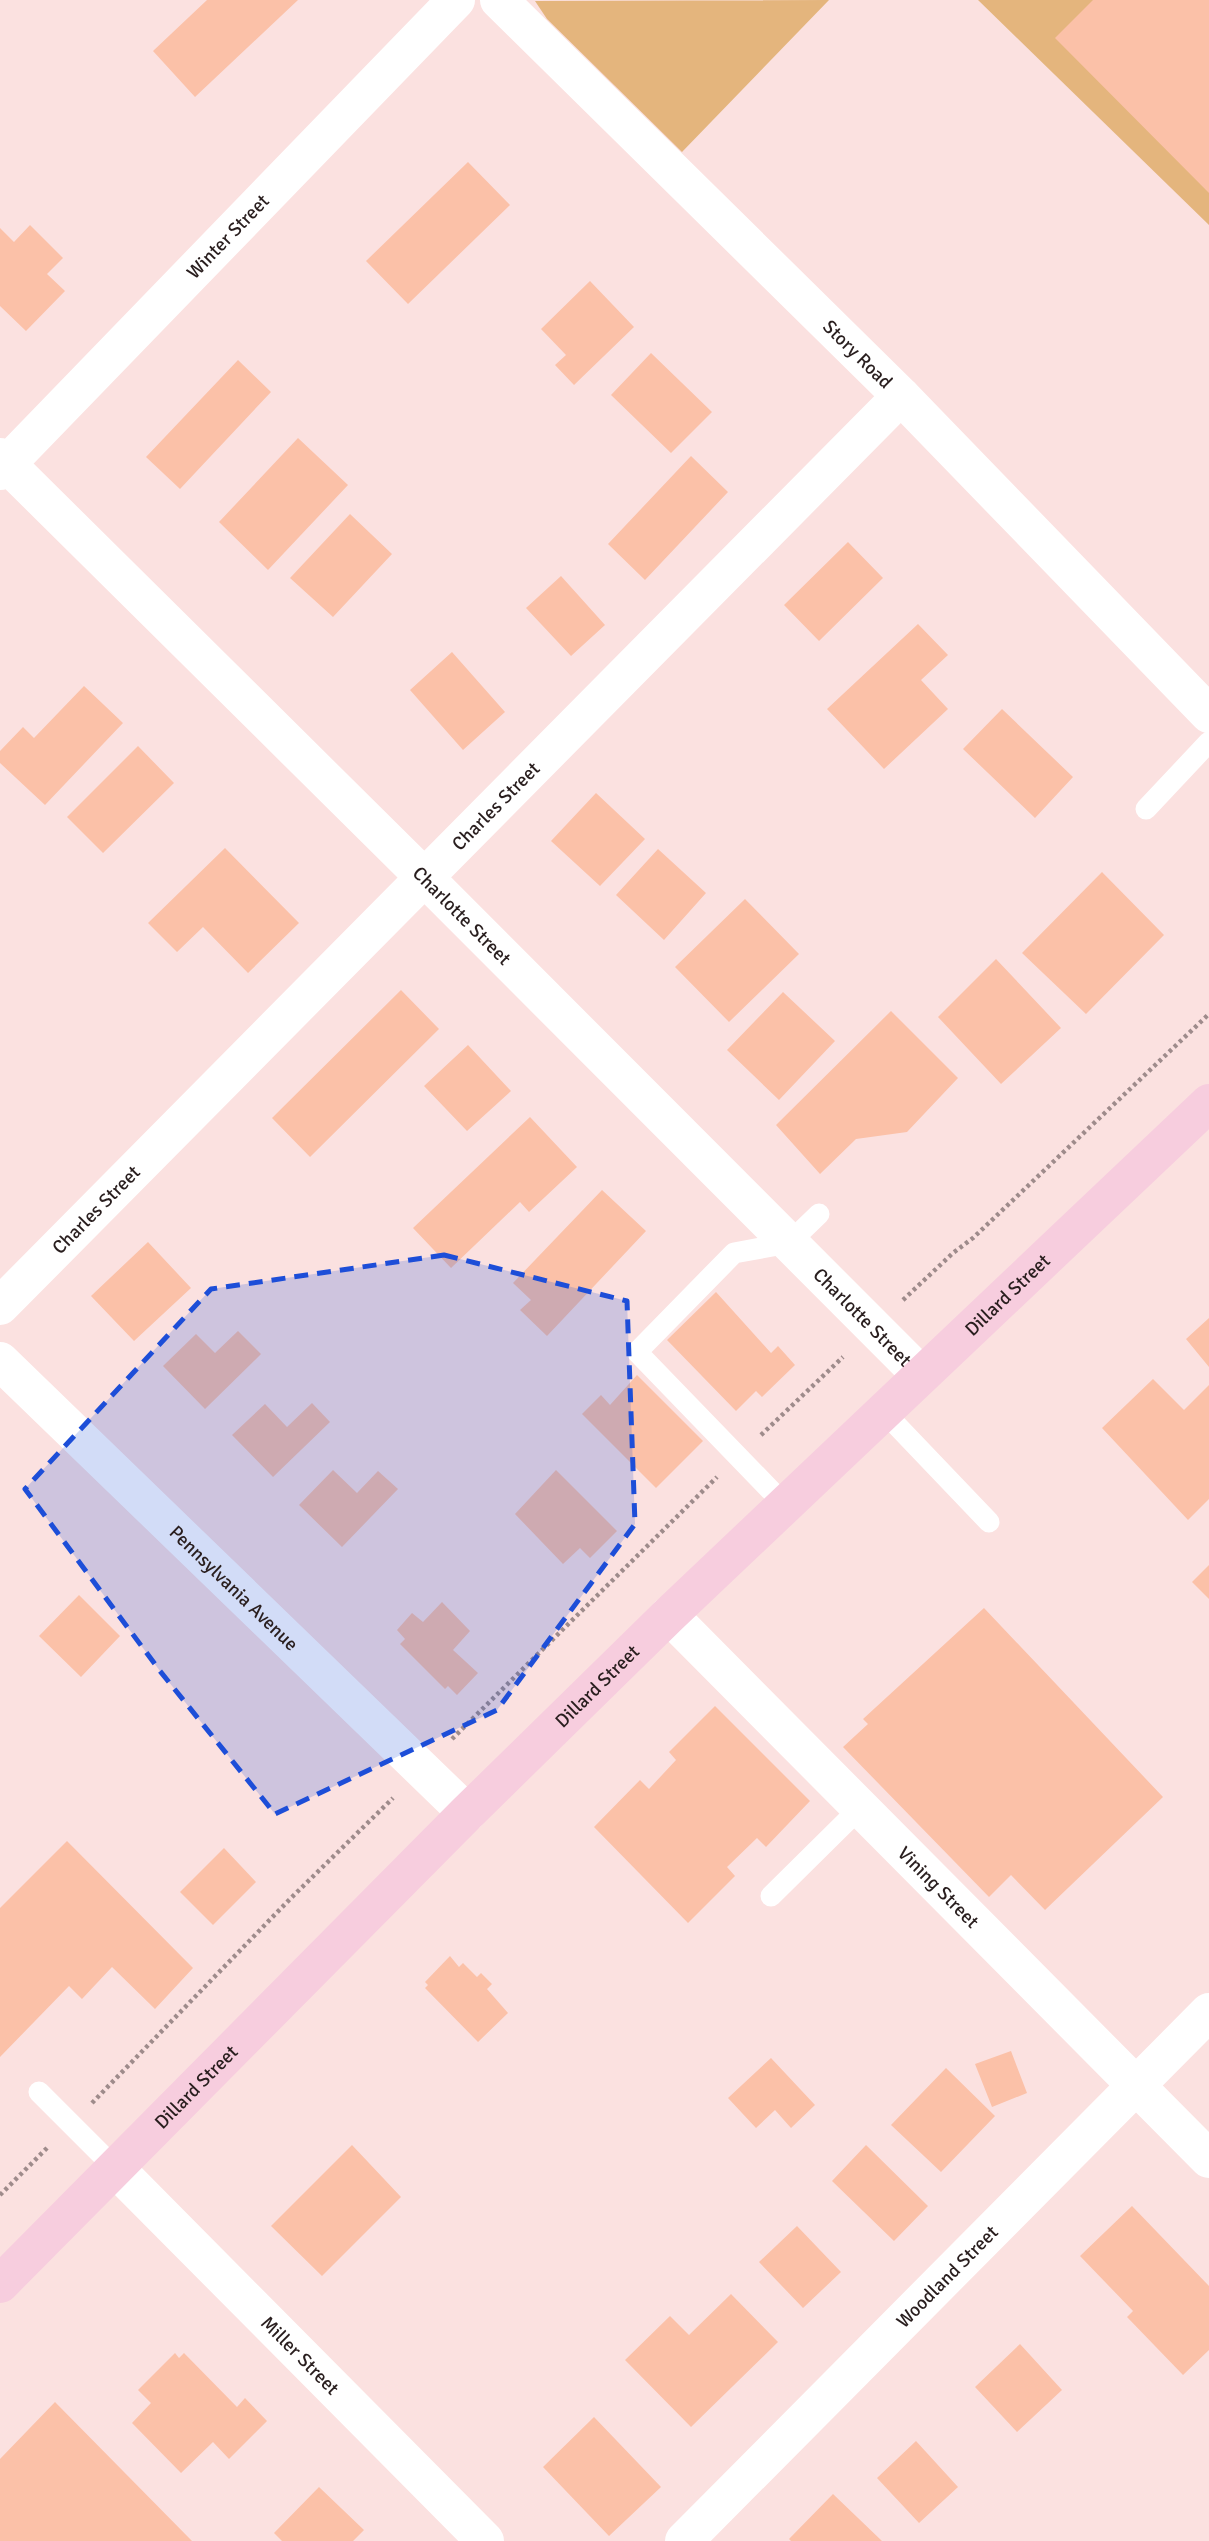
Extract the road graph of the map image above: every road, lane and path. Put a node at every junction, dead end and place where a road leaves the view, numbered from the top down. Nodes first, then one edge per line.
1 (456, 0) edge
2 (499, 0) edge
3 (901, 396) junction
4 (2, 464) edge
5 (1209, 714) edge
6 (1209, 742) edge
7 (1146, 809) dead end
8 (425, 878) junction
9 (1209, 1014) edge
10 (1209, 1103) edge
11 (819, 1214) dead end
12 (789, 1243) junction
13 (0, 1306) edge
14 (874, 1328) junction
15 (0, 1361) edge
16 (921, 1375) junction
17 (883, 1411) junction
18 (738, 1456) junction
19 (785, 1505) junction
20 (989, 1522) dead end
21 (669, 1615) junction
22 (422, 1769) junction
23 (860, 1808) junction
24 (467, 1813) junction
25 (771, 1896) dead end
26 (1209, 2012) edge
27 (1135, 2086) junction
28 (39, 2092) dead end
29 (70, 2124) junction
30 (1209, 2159) edge
31 (116, 2169) junction
32 (0, 2195) edge
33 (1, 2282) edge
34 (485, 2541) edge
35 (684, 2541) edge

1 - 4 street, Winter Street
2 - 3 street, Story Road
3 - 5 street, Story Road
3 - 8 street, Charles Street
4 - 8 street, Charlotte Street
6 - 7 lane
8 - 12 street, Charlotte Street
8 - 13 street, Charles Street
9 - 14 path
10 - 16 main road, Dillard Street
11 - 12 lane
12 - 14 street, Charlotte Street
12 - 18 lane
14 - 16 street, Charlotte Street
14 - 18 path
15 - 22 street, Pennsylvania Avenue
16 - 17 main road, Dillard Street
17 - 19 main road, Dillard Street
17 - 20 lane
18 - 19 lane
18 - 22 path
19 - 21 main road, Dillard Street
21 - 23 street, Vining Street
21 - 24 main road, Dillard Street
22 - 24 street, Pennsylvania Avenue
22 - 29 path
23 - 25 lane
23 - 27 street, Vining Street
24 - 31 main road, Dillard Street
26 - 27 street, Woodland Street
27 - 30 street, Vining Street
27 - 35 street, Woodland Street
28 - 29 lane
29 - 31 lane
29 - 32 path
31 - 33 main road, Dillard Street
31 - 34 street, Miller Street

